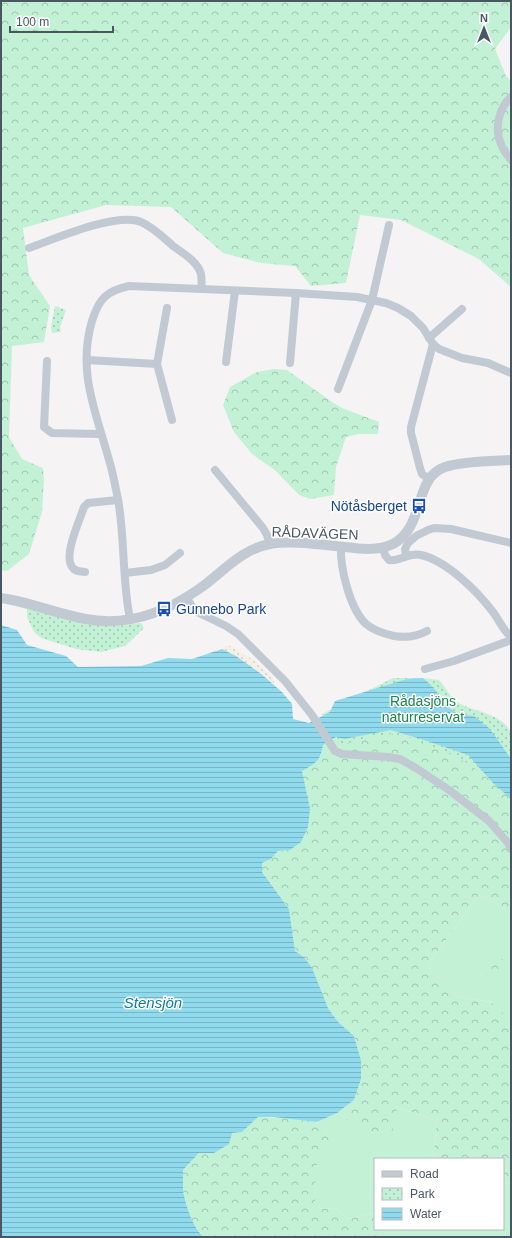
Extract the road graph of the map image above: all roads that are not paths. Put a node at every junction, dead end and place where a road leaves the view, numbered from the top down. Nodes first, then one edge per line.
1 (511, 97) edge
2 (511, 160) edge
3 (389, 225) dead end
4 (29, 248) dead end
5 (202, 289) junction
6 (235, 291) junction
7 (296, 293) junction
8 (372, 300) junction
9 (167, 308) dead end
10 (462, 309) dead end
11 (431, 341) junction
12 (87, 360) junction
13 (47, 361) dead end
14 (226, 362) dead end
15 (290, 363) dead end
16 (157, 364) junction
17 (511, 373) edge
18 (338, 389) dead end
19 (172, 420) dead end
20 (100, 434) junction
21 (511, 460) edge
22 (215, 470) dead end
23 (429, 479) junction
24 (118, 500) junction
25 (511, 543) edge
26 (270, 544) junction
27 (341, 547) junction
28 (383, 548) junction
29 (180, 553) dead end
30 (406, 555) junction
31 (85, 572) dead end
32 (125, 573) junction
33 (1, 598) edge
34 (187, 598) junction
35 (130, 619) junction
36 (427, 631) dead end
37 (511, 636) edge
38 (511, 640) edge
39 (425, 669) dead end
40 (511, 849) edge

1 - 2 street
3 - 8 street
4 - 5 street
5 - 6 street
5 - 12 street
6 - 7 street
6 - 14 street
7 - 8 street
7 - 15 street
8 - 11 street
8 - 18 street
9 - 16 street
10 - 11 street
11 - 17 street
11 - 23 street
12 - 16 street
12 - 20 street
13 - 20 street
16 - 19 street
20 - 24 street
21 - 23 street
22 - 26 street
23 - 28 street, RÅDAVÄGEN
24 - 31 street
24 - 32 street
25 - 30 street
26 - 27 street, RÅDAVÄGEN
26 - 34 street, RÅDAVÄGEN
27 - 28 street, RÅDAVÄGEN
27 - 36 street
28 - 30 street
29 - 32 street
30 - 37 street
32 - 35 street
33 - 35 street, RÅDAVÄGEN
34 - 35 street, RÅDAVÄGEN
34 - 40 street
38 - 39 street

